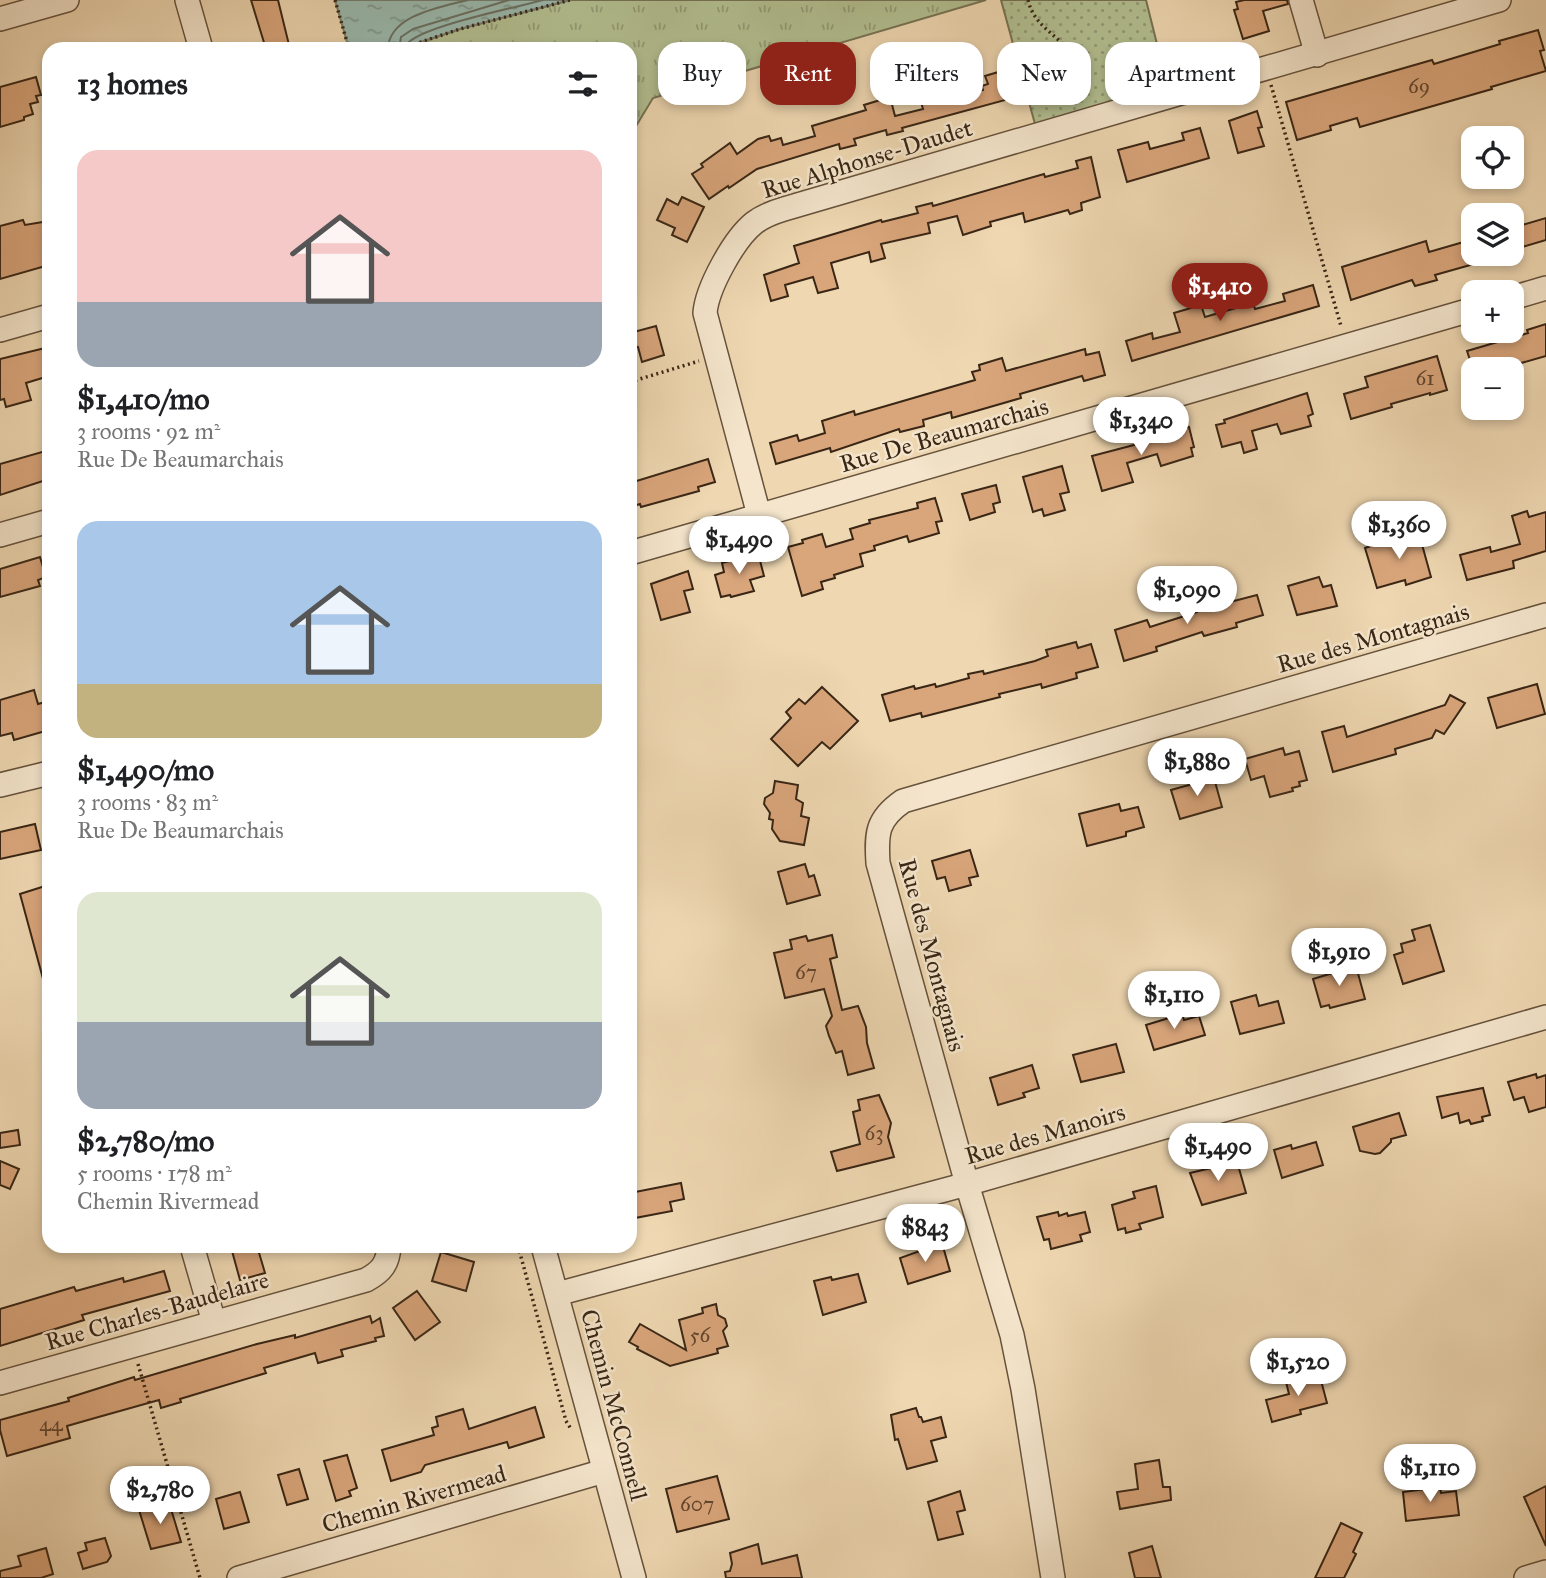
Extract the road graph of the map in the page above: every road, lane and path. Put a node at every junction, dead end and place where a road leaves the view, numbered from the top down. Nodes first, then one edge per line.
1 (67, 0) edge
2 (187, 0) edge
3 (335, 0) edge
4 (570, 0) edge
5 (1028, 0) edge
6 (1301, 0) edge
7 (1499, 0) edge
8 (0, 19) edge
9 (199, 42) edge
10 (347, 42) edge
11 (421, 42) edge
12 (1317, 55) junction
13 (1267, 69) junction
14 (1074, 125) junction
15 (1546, 288) edge
16 (1524, 294) edge
17 (1461, 313) edge
18 (42, 318) edge
19 (0, 330) edge
20 (1347, 346) junction
21 (715, 357) junction
22 (637, 380) edge
23 (759, 515) junction
24 (42, 523) edge
25 (0, 535) edge
26 (637, 551) edge
27 (1546, 615) edge
28 (42, 775) edge
29 (0, 785) edge
30 (1546, 1017) edge
31 (967, 1184) junction
32 (194, 1253) edge
33 (388, 1253) edge
34 (545, 1253) edge
35 (557, 1294) junction
36 (214, 1322) junction
37 (133, 1346) junction
38 (0, 1383) edge
39 (604, 1471) junction
40 (1546, 1572) edge
41 (200, 1578) edge
42 (239, 1578) edge
43 (634, 1578) edge
44 (1053, 1578) edge
45 (1526, 1578) edge

1 - 8 street
2 - 9 street
3 - 10 path
4 - 11 path
5 - 14 path
6 - 12 street
7 - 12 street, Rue Alphonse-Daudet
12 - 13 street, Rue Alphonse-Daudet
13 - 14 street, Rue Alphonse-Daudet
13 - 20 path
14 - 21 street, Rue Alphonse-Daudet
15 - 16 street
17 - 20 street, Rue De Beaumarchais
18 - 19 street
20 - 23 street, Rue De Beaumarchais
21 - 22 path
21 - 23 street, Rue Alphonse-Daudet
23 - 26 street, Rue De Beaumarchais
24 - 25 street
27 - 31 street, Rue des Montagnais
28 - 29 street
30 - 31 street, Rue des Manoirs
31 - 35 street, Rue des Manoirs
31 - 44 street, Rue des Montagnais
32 - 36 street
33 - 36 street, Rue Charles-Baudelaire
34 - 35 street, Chemin McConnell
35 - 39 street, Chemin McConnell
36 - 37 street, Rue Charles-Baudelaire
37 - 38 street, Rue Charles-Baudelaire
37 - 41 path
39 - 42 street, Chemin Rivermead
39 - 43 street, Chemin McConnell
40 - 45 street

